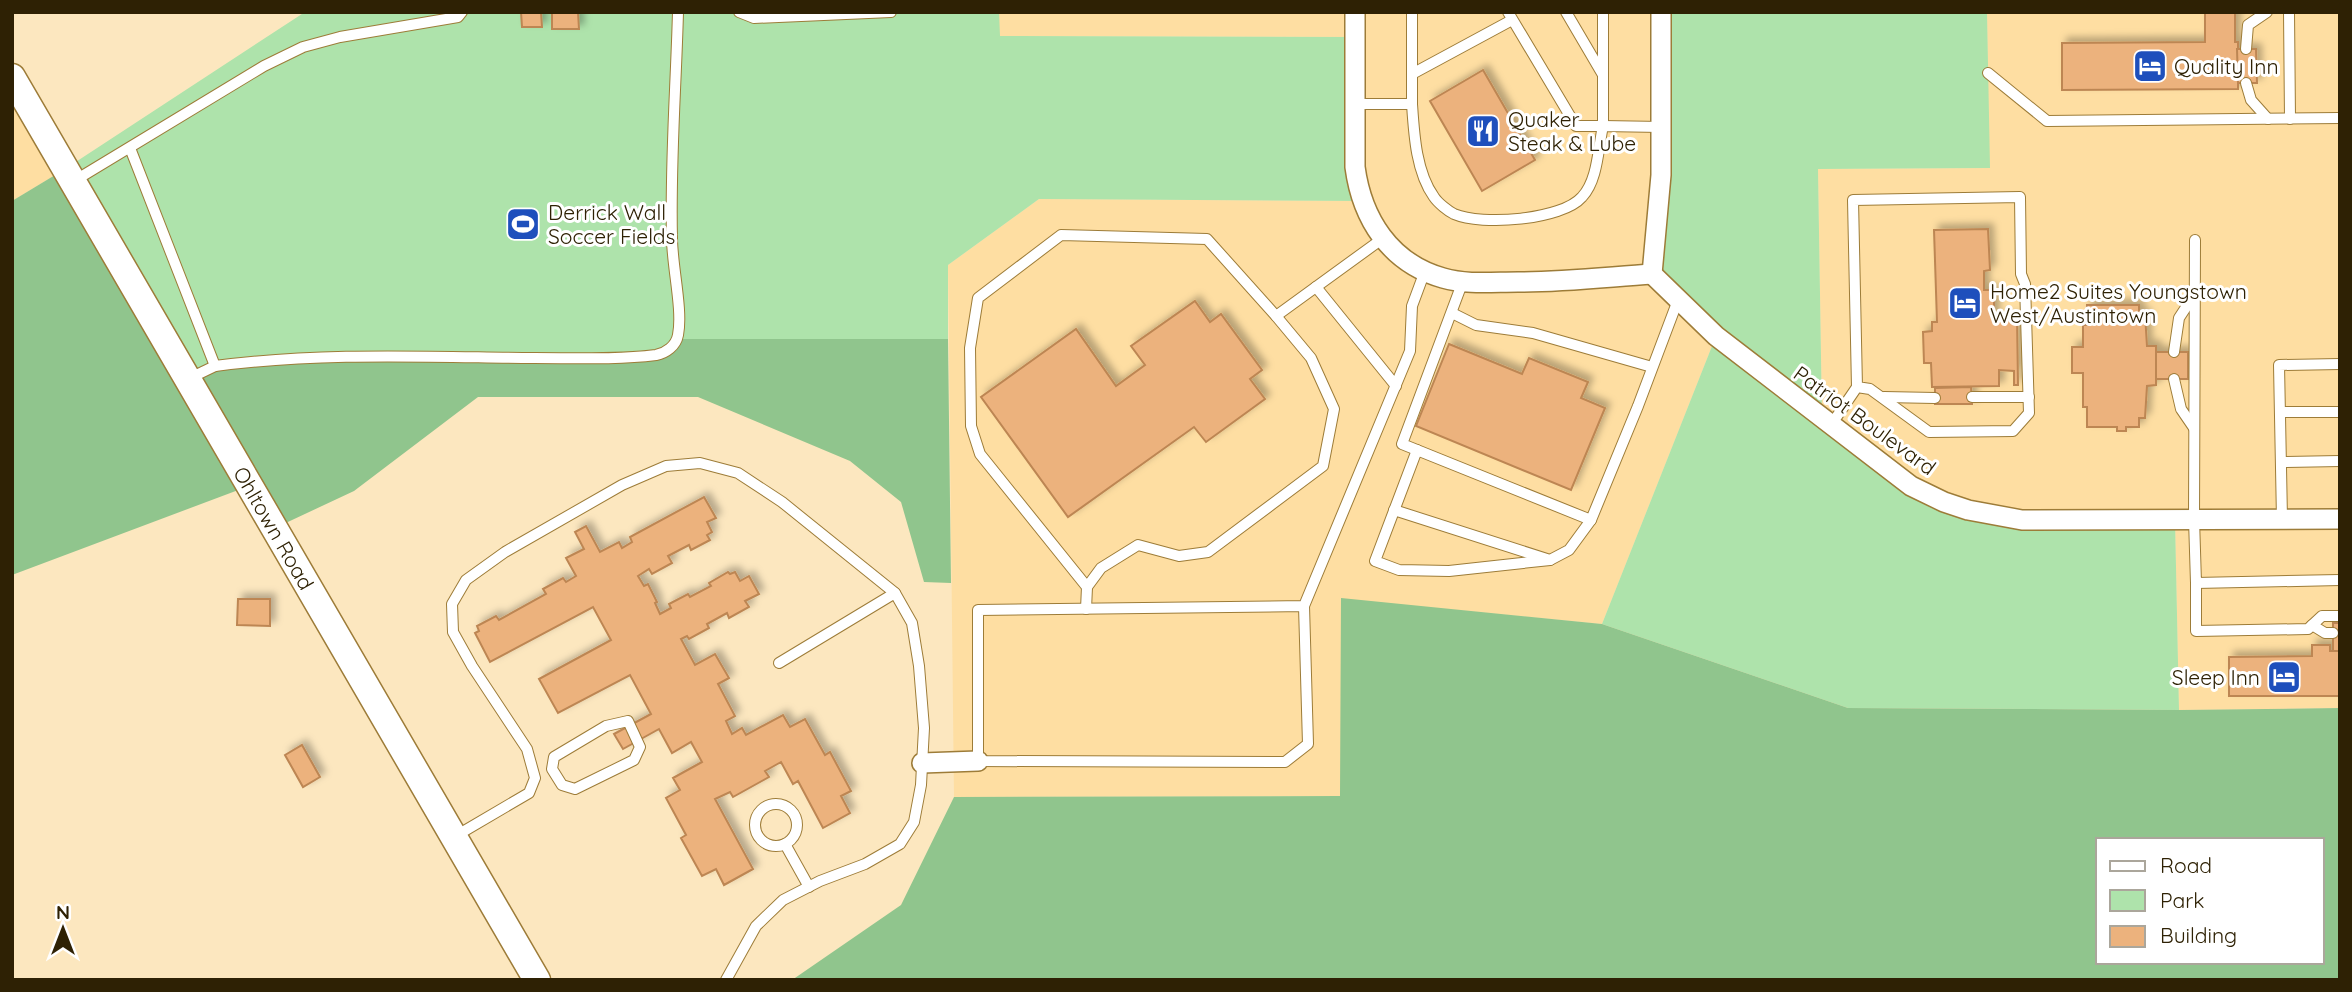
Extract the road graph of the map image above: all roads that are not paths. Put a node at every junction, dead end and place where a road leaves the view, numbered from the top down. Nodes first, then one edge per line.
1 (463, 12) edge
2 (678, 12) edge
3 (738, 12) edge
4 (891, 12) edge
5 (1355, 12) edge
6 (1422, 12) edge
7 (1566, 12) edge
8 (1603, 12) edge
9 (1661, 12) edge
10 (2267, 12) edge
11 (2290, 12) edge
12 (1412, 15) edge
13 (1510, 16) edge
14 (2246, 49) dead end
15 (1988, 73) dead end
16 (1412, 74) junction
17 (1602, 75) junction
18 (12, 77) edge
19 (2246, 83) dead end
20 (1355, 104) junction
21 (1412, 104) junction
22 (2290, 118) junction
23 (2340, 118) edge
24 (2268, 119) junction
25 (1603, 126) junction
26 (1661, 127) junction
27 (130, 148) junction
28 (73, 182) junction
29 (1382, 239) junction
30 (2195, 240) dead end
31 (1425, 271) junction
32 (1652, 274) junction
33 (1463, 281) junction
34 (1316, 287) junction
35 (2195, 295) junction
36 (1678, 300) junction
37 (1452, 313) junction
38 (1276, 316) junction
39 (2174, 352) dead end
40 (2340, 364) edge
41 (215, 366) junction
42 (1652, 367) junction
43 (188, 379) junction
44 (2174, 379) dead end
45 (1396, 386) junction
46 (1857, 387) junction
47 (1883, 397) junction
48 (1972, 397) dead end
49 (2029, 397) junction
50 (1935, 398) dead end
51 (2280, 412) junction
52 (2340, 412) edge
53 (1831, 425) junction
54 (2194, 428) junction
55 (1417, 450) junction
56 (2340, 461) edge
57 (2281, 462) junction
58 (1394, 510) junction
59 (2194, 519) junction
60 (2281, 519) junction
61 (2340, 519) edge
62 (1591, 520) junction
63 (1550, 560) junction
64 (2340, 580) edge
65 (2196, 583) junction
66 (1087, 587) junction
67 (895, 593) junction
68 (1304, 606) junction
69 (1086, 609) junction
70 (2340, 616) edge
71 (2312, 625) junction
72 (2333, 633) dead end
73 (779, 663) dead end
74 (978, 761) junction
75 (922, 763) junction
76 (552, 769) junction
77 (536, 778) junction
78 (454, 837) junction
79 (785, 844) junction
80 (809, 887) junction
81 (537, 980) edge
82 (726, 980) edge

1 - 27 lane
2 - 41 lane
3 - 4 lane
5 - 20 street
6 - 12 lane
7 - 17 lane
8 - 17 lane
9 - 26 street
10 - 14 lane
11 - 22 lane
12 - 16 lane
13 - 16 lane
13 - 25 lane
15 - 24 lane
16 - 21 lane
17 - 25 lane
18 - 28 street, Ohltown Road
19 - 24 lane
20 - 21 lane
20 - 29 street
21 - 25 lane
22 - 23 lane
22 - 24 lane
25 - 26 lane
26 - 32 street
27 - 28 lane
27 - 41 lane
28 - 43 street, Ohltown Road
29 - 31 street
29 - 34 lane
30 - 35 lane
31 - 33 street
31 - 45 lane
32 - 33 street
32 - 36 street, Patriot Boulevard
33 - 37 lane
34 - 38 lane
34 - 45 lane
35 - 39 lane
35 - 54 lane
36 - 42 lane
36 - 53 street, Patriot Boulevard
37 - 42 lane
37 - 55 lane
38 - 66 lane
38 - 66 lane
40 - 51 lane
41 - 43 lane
42 - 62 lane
43 - 78 street, Ohltown Road
44 - 54 lane
45 - 68 lane
46 - 47 lane
46 - 49 lane
46 - 53 lane
47 - 49 lane
47 - 50 lane
48 - 49 lane
51 - 52 lane
51 - 57 lane
53 - 59 street, Patriot Boulevard
54 - 59 lane
55 - 58 lane
55 - 62 lane
56 - 57 lane
57 - 60 lane
58 - 63 lane
58 - 63 lane
59 - 60 street, Patriot Boulevard
59 - 65 lane
60 - 61 street, Patriot Boulevard
62 - 63 lane
64 - 65 lane
65 - 71 lane
66 - 69 lane
67 - 73 lane
67 - 75 lane
67 - 77 lane
68 - 69 lane
68 - 74 lane
69 - 74 lane
70 - 71 lane
71 - 72 lane
74 - 75 street
75 - 80 lane
76 - 76 lane
76 - 77 lane
77 - 78 lane
78 - 81 street, Ohltown Road
79 - 79 lane
79 - 80 lane
80 - 82 lane

